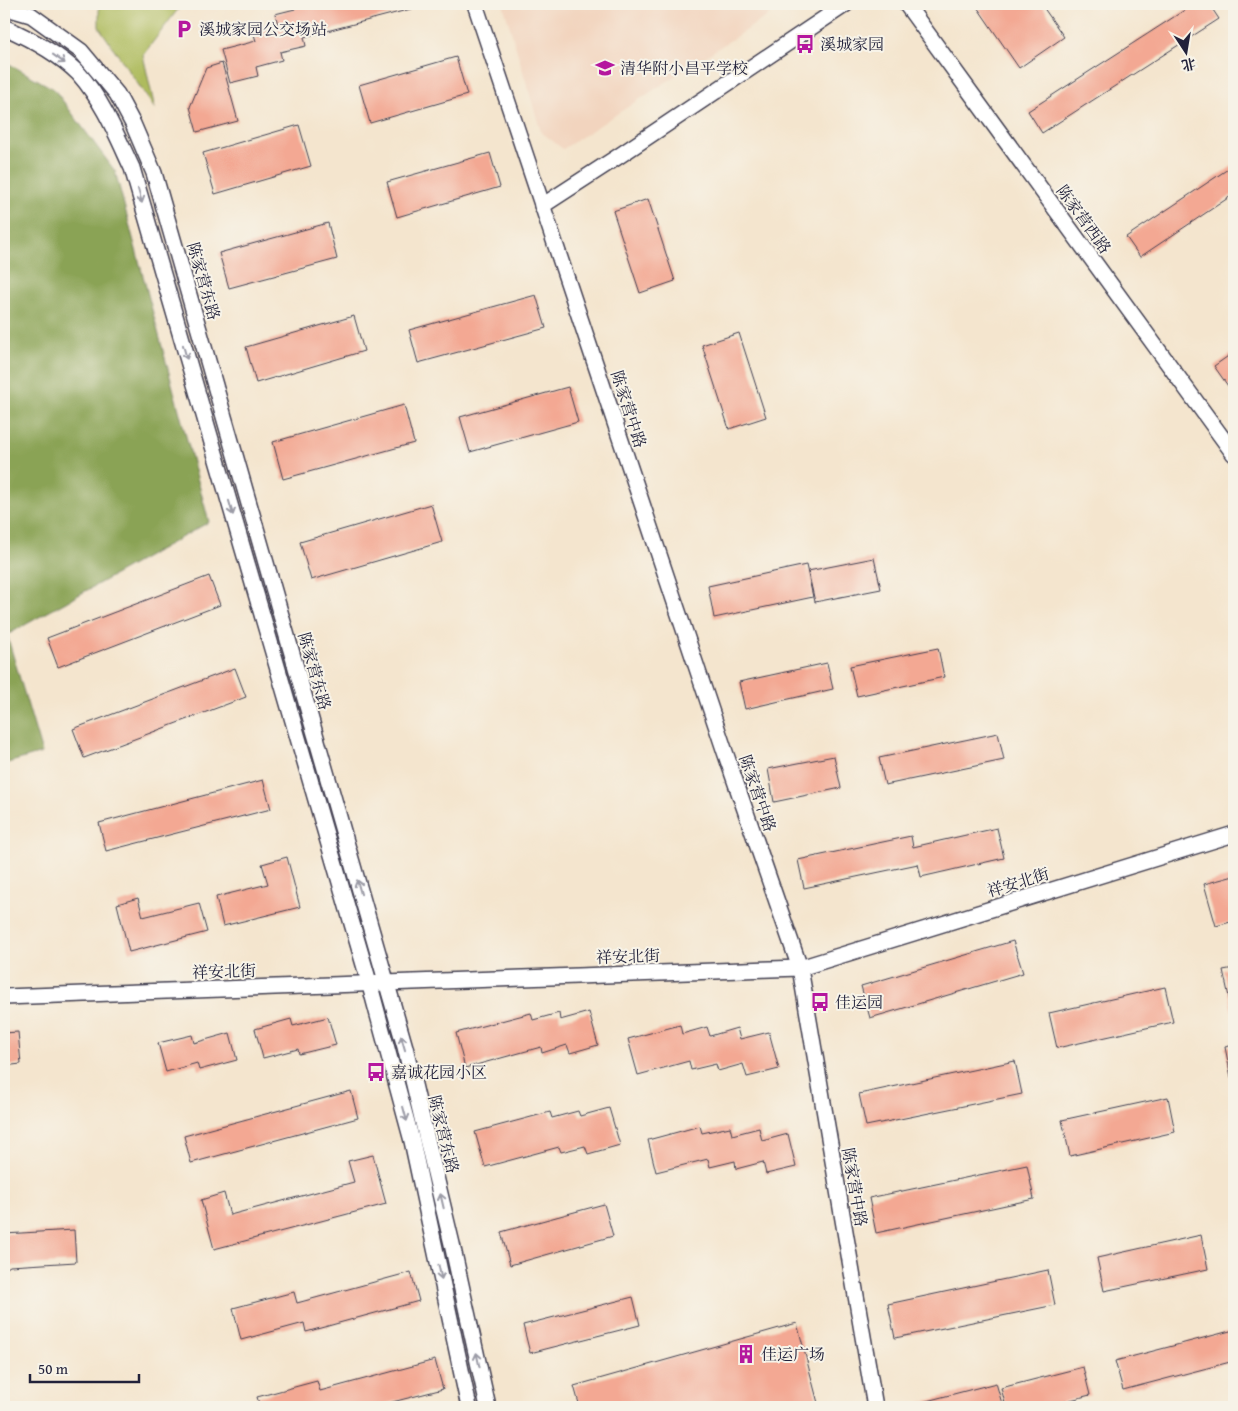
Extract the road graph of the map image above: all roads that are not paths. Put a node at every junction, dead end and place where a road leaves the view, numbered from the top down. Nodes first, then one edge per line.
1 (474, 4) edge
2 (846, 4) edge
3 (906, 4) edge
4 (4, 7) edge
5 (36, 9) edge
6 (11, 30) edge
7 (542, 206) junction
8 (1234, 454) edge
9 (1234, 834) edge
10 (800, 968) junction
11 (369, 982) junction
12 (386, 982) junction
13 (4, 997) edge
14 (469, 1407) edge
15 (488, 1407) edge
16 (876, 1407) edge

1 - 7 street, 陈家营中路
2 - 7 street
3 - 8 street, 陈家营西路
4 - 5 street, 陈家营东路
5 - 6 street
12 -> 5 street, 陈家营东路
6 -> 11 street, 陈家营东路
7 - 10 street, 陈家营中路
9 - 10 street, 祥安北街
10 - 12 street, 祥安北街
10 - 16 street, 陈家营中路
11 - 12 street, 祥安北街
11 - 13 street, 祥安北街
11 -> 14 street, 陈家营东路
15 -> 12 street, 陈家营东路

